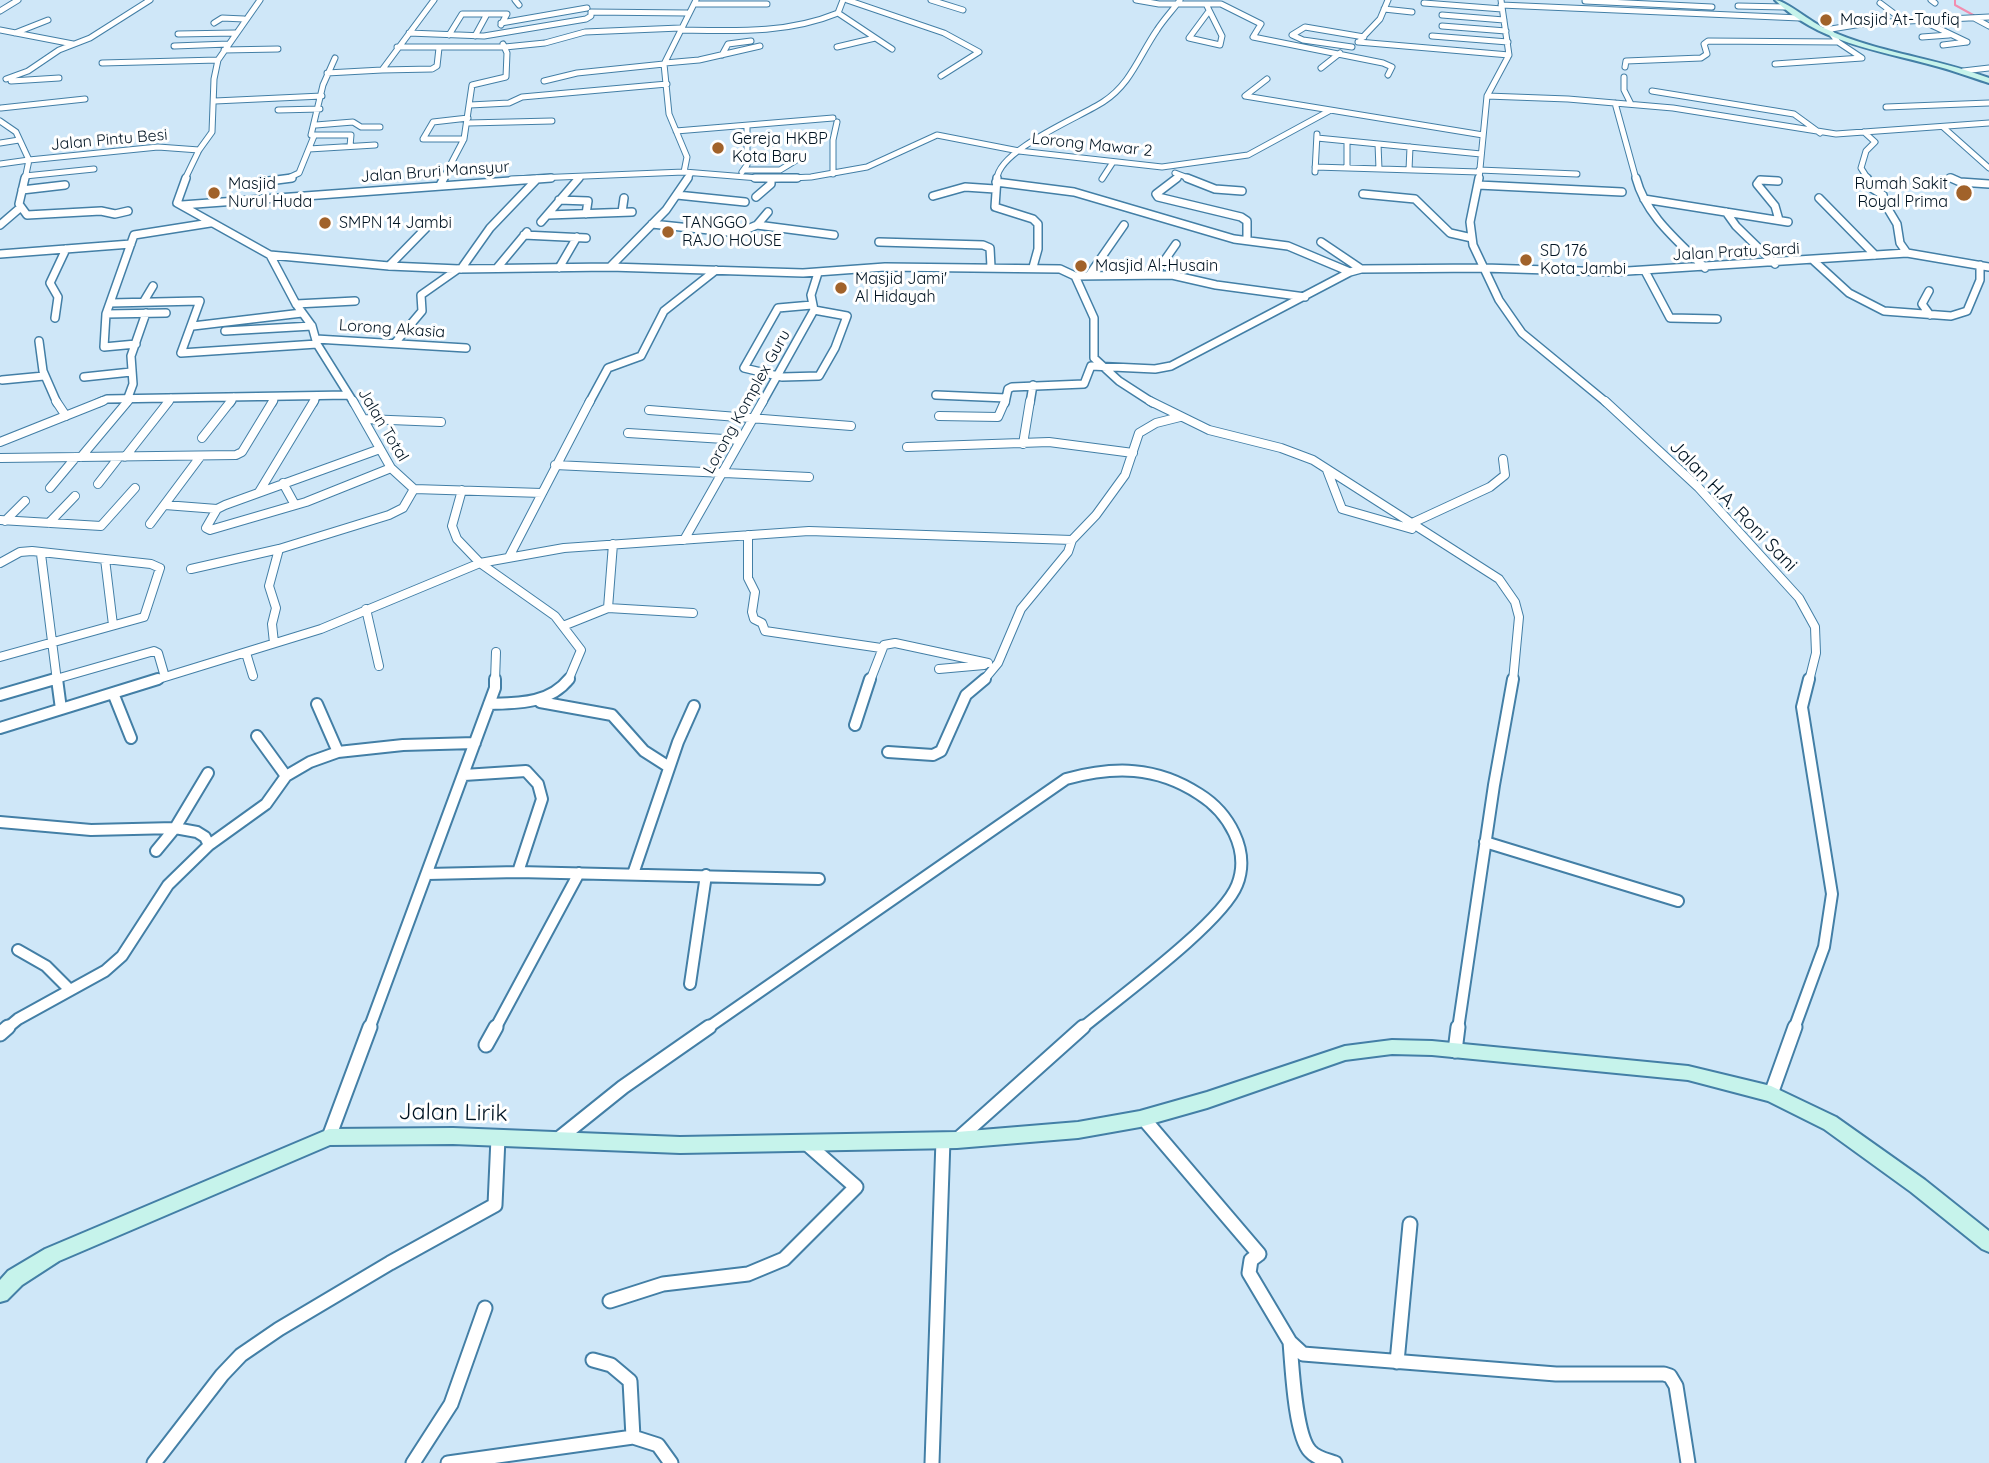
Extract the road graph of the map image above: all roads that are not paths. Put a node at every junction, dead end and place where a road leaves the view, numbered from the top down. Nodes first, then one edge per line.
1 (18, 0) edge
2 (150, 0) edge
3 (260, 0) edge
4 (434, 0) edge
5 (845, 0) edge
6 (931, 0) edge
7 (1136, 0) edge
8 (1388, 0) edge
9 (1778, 0) edge
10 (1585, 1) edge
11 (695, 2) edge
12 (1179, 2) edge
13 (1641, 2) edge
14 (580, 3) dead end
15 (1657, 3) edge
16 (1880, 3) dead end
17 (767, 4) dead end
18 (1206, 4) junction
19 (1424, 4) dead end
20 (1501, 4) edge
21 (1738, 6) dead end
22 (1785, 7) junction
23 (1712, 8) dead end
24 (1384, 9) junction
25 (589, 10) junction
26 (963, 10) dead end
27 (0, 11) edge
28 (1209, 11) junction
29 (1412, 12) dead end
30 (687, 13) junction
31 (838, 13) junction
32 (487, 14) junction
33 (1663, 14) junction
34 (1443, 15) dead end
35 (1973, 17) junction
36 (1989, 17) edge
37 (1800, 18) junction
38 (244, 19) junction
39 (48, 20) dead end
40 (1504, 20) junction
41 (1920, 20) junction
42 (1904, 21) junction
43 (214, 23) dead end
44 (501, 23) junction
45 (818, 23) junction
46 (1442, 26) dead end
47 (1989, 26) edge
48 (827, 27) dead end
49 (680, 29) junction
50 (0, 30) edge
51 (1506, 31) junction
52 (1828, 31) junction
53 (15, 33) junction
54 (235, 33) junction
55 (409, 33) junction
56 (178, 34) dead end
57 (449, 35) junction
58 (497, 35) junction
59 (1952, 35) junction
60 (475, 36) junction
61 (1432, 36) dead end
62 (1364, 37) junction
63 (1922, 37) dead end
64 (875, 38) junction
65 (751, 41) dead end
66 (1838, 41) junction
67 (1358, 42) junction
68 (1508, 42) junction
69 (73, 44) junction
70 (229, 44) junction
71 (1943, 45) dead end
72 (760, 46) dead end
73 (174, 47) dead end
74 (397, 47) junction
75 (505, 47) junction
76 (837, 47) dead end
77 (1352, 47) junction
78 (439, 48) junction
79 (278, 49) dead end
80 (892, 49) dead end
81 (224, 50) junction
82 (722, 55) junction
83 (1336, 55) junction
84 (1509, 55) junction
85 (335, 58) dead end
86 (218, 60) junction
87 (102, 63) dead end
88 (664, 63) junction
89 (1775, 64) dead end
90 (1625, 67) dead end
91 (1321, 68) dead end
92 (1989, 68) edge
93 (382, 70) junction
94 (1963, 71) junction
95 (327, 72) junction
96 (1388, 75) dead end
97 (941, 76) dead end
98 (1624, 77) dead end
99 (59, 78) dead end
100 (40, 79) junction
101 (1267, 79) dead end
102 (1, 80) edge
103 (544, 81) dead end
104 (1989, 81) edge
105 (667, 84) junction
106 (279, 85) dead end
107 (40, 87) dead end
108 (1652, 91) dead end
109 (1680, 95) junction
110 (322, 96) junction
111 (1487, 96) junction
112 (280, 98) junction
113 (85, 99) dead end
114 (215, 101) junction
115 (1615, 103) junction
116 (1989, 103) edge
117 (1631, 104) junction
118 (470, 106) junction
119 (1886, 107) dead end
120 (0, 108) edge
121 (1673, 108) junction
122 (320, 109) junction
123 (278, 110) dead end
124 (1328, 111) junction
125 (468, 120) junction
126 (0, 121) edge
127 (552, 121) dead end
128 (1989, 123) edge
129 (316, 125) junction
130 (380, 127) dead end
131 (747, 127) dead end
132 (1942, 127) junction
133 (676, 131) junction
134 (1864, 132) junction
135 (1820, 133) junction
136 (1483, 135) junction
137 (314, 136) junction
138 (19, 139) junction
139 (464, 139) junction
140 (1347, 141) junction
141 (0, 143) edge
142 (1378, 144) junction
143 (375, 145) dead end
144 (350, 146) junction
145 (1410, 147) junction
146 (309, 149) junction
147 (200, 150) junction
148 (1441, 150) junction
149 (1019, 152) junction
150 (1481, 154) junction
151 (1974, 155) junction
152 (1989, 156) edge
153 (798, 159) dead end
154 (29, 160) junction
155 (1113, 162) junction
156 (0, 164) edge
157 (1162, 167) junction
158 (1347, 168) junction
159 (1989, 168) edge
160 (94, 169) dead end
161 (1379, 169) junction
162 (1409, 170) junction
163 (1439, 170) junction
164 (1479, 171) junction
165 (688, 172) junction
166 (741, 172) junction
167 (833, 174) junction
168 (1577, 174) dead end
169 (25, 176) junction
170 (1179, 176) junction
171 (580, 177) junction
172 (1949, 177) dead end
173 (537, 179) junction
174 (771, 179) junction
175 (1102, 179) dead end
176 (1778, 181) dead end
177 (261, 182) dead end
178 (440, 184) junction
179 (1989, 184) edge
180 (65, 185) dead end
181 (1478, 185) junction
182 (995, 186) junction
183 (22, 190) junction
184 (1242, 191) dead end
185 (1622, 192) dead end
186 (1363, 194) dead end
187 (677, 195) junction
188 (1882, 195) dead end
189 (933, 196) dead end
190 (756, 197) dead end
191 (624, 198) dead end
192 (1819, 198) dead end
193 (1644, 199) junction
194 (559, 200) junction
195 (745, 202) dead end
196 (1885, 204) dead end
197 (182, 205) junction
198 (21, 207) junction
199 (128, 211) dead end
200 (622, 212) junction
201 (632, 212) dead end
202 (768, 212) dead end
203 (1726, 212) junction
204 (586, 214) junction
205 (548, 215) junction
206 (1779, 220) junction
207 (541, 222) dead end
208 (1788, 222) dead end
209 (210, 223) junction
210 (652, 224) junction
211 (0, 225) edge
212 (757, 225) junction
213 (1124, 225) dead end
214 (428, 226) dead end
215 (834, 235) dead end
216 (577, 237) junction
217 (586, 238) dead end
218 (1472, 238) junction
219 (1247, 240) junction
220 (879, 242) dead end
221 (1321, 242) dead end
222 (131, 244) junction
223 (1175, 244) dead end
224 (66, 249) junction
225 (1907, 253) junction
226 (0, 254) edge
227 (270, 255) junction
228 (1875, 255) junction
229 (1814, 261) junction
230 (1775, 264) junction
231 (1980, 265) junction
232 (389, 267) junction
233 (610, 267) junction
234 (991, 267) junction
235 (1033, 267) junction
236 (1989, 267) edge
237 (496, 268) junction
238 (559, 268) junction
239 (1484, 268) junction
240 (1705, 268) junction
241 (460, 269) junction
242 (716, 270) junction
243 (1361, 270) junction
244 (1645, 271) junction
245 (1350, 272) junction
246 (818, 273) junction
247 (1090, 274) junction
248 (1155, 274) junction
249 (1075, 276) junction
250 (153, 286) dead end
251 (1929, 291) dead end
252 (1305, 297) junction
253 (144, 301) junction
254 (355, 301) dead end
255 (110, 303) junction
256 (296, 304) junction
257 (813, 308) junction
258 (146, 313) junction
259 (166, 313) dead end
260 (302, 313) junction
261 (106, 314) junction
262 (1930, 315) junction
263 (55, 318) dead end
264 (1717, 319) dead end
265 (193, 326) junction
266 (312, 326) junction
267 (225, 331) dead end
268 (40, 341) dead end
269 (317, 341) junction
270 (395, 343) junction
271 (136, 344) junction
272 (466, 348) dead end
273 (1100, 365) junction
274 (131, 372) junction
275 (44, 376) junction
276 (779, 376) junction
277 (84, 377) dead end
278 (2, 380) dead end
279 (1033, 386) junction
280 (348, 394) junction
281 (936, 395) dead end
282 (234, 397) junction
283 (275, 397) junction
284 (316, 397) junction
285 (130, 398) junction
286 (172, 398) junction
287 (1006, 398) junction
288 (649, 410) dead end
289 (66, 416) junction
290 (939, 416) dead end
291 (1180, 416) junction
292 (365, 419) junction
293 (753, 419) junction
294 (441, 422) dead end
295 (851, 426) dead end
296 (628, 433) dead end
297 (202, 438) dead end
298 (740, 440) junction
299 (0, 442) edge
300 (1023, 444) junction
301 (907, 447) dead end
302 (380, 449) junction
303 (1133, 453) junction
304 (78, 457) junction
305 (122, 457) junction
306 (200, 457) junction
307 (0, 458) edge
308 (1503, 459) dead end
309 (555, 465) junction
310 (391, 468) junction
311 (1326, 468) junction
312 (724, 471) junction
313 (809, 477) dead end
314 (98, 484) dead end
315 (283, 484) junction
316 (50, 488) dead end
317 (135, 488) dead end
318 (414, 489) junction
319 (462, 490) junction
320 (259, 492) junction
321 (541, 493) junction
322 (75, 496) dead end
323 (25, 500) dead end
324 (165, 505) junction
325 (295, 505) junction
326 (217, 509) junction
327 (3, 520) edge
328 (50, 523) junction
329 (150, 524) dead end
330 (1410, 524) junction
331 (1422, 531) junction
332 (748, 535) junction
333 (684, 540) junction
334 (1072, 540) junction
335 (613, 544) junction
336 (279, 549) junction
337 (41, 554) junction
338 (509, 557) junction
339 (105, 559) junction
340 (0, 563) edge
341 (480, 563) junction
342 (191, 569) dead end
343 (608, 608) junction
344 (366, 609) junction
345 (692, 612) dead end
346 (113, 625) junction
347 (563, 626) junction
348 (52, 642) junction
349 (274, 643) junction
350 (881, 648) junction
351 (496, 652) dead end
352 (246, 653) junction
353 (0, 657) edge
354 (993, 663) junction
355 (379, 666) dead end
356 (939, 669) dead end
357 (253, 676) dead end
358 (165, 677) junction
359 (56, 678) junction
360 (113, 693) junction
361 (0, 695) edge
362 (539, 702) junction
363 (317, 704) dead end
364 (489, 704) junction
365 (694, 706) dead end
366 (61, 709) junction
367 (3, 724) edge
368 (855, 725) dead end
369 (257, 736) dead end
370 (131, 738) dead end
371 (475, 743) junction
372 (338, 752) junction
373 (888, 752) dead end
374 (669, 767) junction
375 (208, 773) dead end
376 (464, 775) junction
377 (286, 776) junction
378 (0, 822) edge
379 (175, 828) junction
380 (1485, 842) junction
381 (209, 845) junction
382 (156, 851) dead end
383 (518, 872) junction
384 (579, 873) junction
385 (427, 874) junction
386 (633, 874) junction
387 (706, 876) junction
388 (819, 879) dead end
389 (1678, 901) dead end
390 (18, 950) dead end
391 (690, 984) dead end
392 (69, 989) junction
393 (0, 1034) edge
394 (486, 1045) dead end
395 (1455, 1051) junction
396 (1771, 1094) junction
397 (1143, 1118) junction
398 (329, 1137) junction
399 (498, 1138) junction
400 (557, 1140) junction
401 (950, 1140) junction
402 (806, 1143) junction
403 (1410, 1224) dead end
404 (1989, 1242) edge
405 (0, 1293) edge
406 (610, 1301) dead end
407 (485, 1308) dead end
408 (1290, 1342) junction
409 (593, 1360) dead end
410 (1397, 1362) junction
411 (633, 1437) junction
412 (1318, 1460) edge
413 (154, 1463) edge
414 (414, 1463) edge
415 (448, 1463) edge
416 (671, 1463) edge
417 (932, 1463) edge
418 (1335, 1463) edge
419 (1688, 1463) edge

1 - 27 street
2 - 69 street
3 - 38 street
4 - 55 street
5 - 31 street
5 - 97 street
6 - 26 street
7 - 12 street
8 - 24 street
9 - 22 main road
10 - 13 street
11 - 17 street
11 - 30 street
12 - 18 street
12 - 149 street
13 - 15 street
14 - 25 street
15 - 23 street
15 - 33 street
16 - 42 street
18 - 28 street
18 - 83 street
19 - 20 street
20 - 33 street
20 - 40 street
21 - 22 street
22 - 37 main road
24 - 29 street
24 - 62 street
25 - 30 street
25 - 44 street
25 - 58 street
28 - 28 street
30 - 49 street
31 - 45 street
31 - 64 street
32 - 44 street
32 - 57 street
32 - 60 street
33 - 37 street
34 - 40 street
35 - 36 street
35 - 41 street
35 - 47 street
37 - 52 main road
38 - 43 street
38 - 54 street
39 - 53 street
40 - 51 street
41 - 42 street
41 - 59 street
42 - 52 street
44 - 58 street
45 - 48 street
45 - 49 street
46 - 51 street
49 - 75 street
49 - 88 street
50 - 53 street
51 - 68 street
52 - 66 street
52 - 94 main road
53 - 69 street
54 - 56 street
54 - 70 street
55 - 57 street
55 - 74 street
57 - 60 street
58 - 60 street
58 - 75 street
59 - 63 street
59 - 71 street
61 - 68 street
62 - 67 street
62 - 77 street
64 - 76 street
64 - 80 street
65 - 82 street
66 - 89 street
66 - 90 street
67 - 77 street
67 - 84 street
68 - 84 street
69 - 102 street
70 - 73 street
70 - 81 street
72 - 82 street
74 - 78 street
74 - 93 street
75 - 78 street
75 - 118 street
77 - 83 street
78 - 93 street
79 - 81 street
81 - 86 street
82 - 88 street
83 - 91 street
83 - 96 street
84 - 111 street, Jalan H.A. Roni Sani
85 - 95 street
86 - 87 street
86 - 114 street
88 - 103 street
88 - 105 street
92 - 94 street
93 - 95 street
94 - 104 main road
95 - 110 street
98 - 117 street
99 - 100 street
100 - 102 street
100 - 107 street
101 - 124 street
105 - 118 street
105 - 133 street
106 - 112 street
108 - 109 street
109 - 121 street
109 - 135 street
110 - 112 street
110 - 122 street
111 - 115 street
111 - 136 street, Jalan H.A. Roni Sani
112 - 114 street
113 - 120 street
114 - 147 street
115 - 117 street
115 - 193 street
116 - 119 street
117 - 121 street
118 - 125 street
121 - 135 street
122 - 123 street
122 - 129 street
124 - 136 street
124 - 157 street
125 - 127 street
125 - 139 street
125 - 139 street
126 - 138 street, Jalan Pintu Besi
128 - 132 street
129 - 130 street
129 - 137 street
131 - 166 street
132 - 134 street
132 - 151 street
133 - 165 street
133 - 167 street
134 - 135 street
134 - 188 street
136 - 150 street, Jalan H.A. Roni Sani
137 - 144 street
137 - 146 street
138 - 141 street
138 - 154 street, Jalan Pintu Besi
139 - 178 street
140 - 142 street
140 - 158 street
140 - 158 street
142 - 145 street
142 - 161 street
143 - 144 street
144 - 146 street
145 - 148 street
145 - 162 street
146 - 177 street
147 - 154 street, Jalan Pintu Besi
147 - 197 street
148 - 150 street
148 - 163 street
149 - 155 street, Lorong Mawar 2
149 - 167 street, Lorong Mawar 2
149 - 182 street
150 - 164 street, Jalan H.A. Roni Sani
151 - 152 street
151 - 159 street
153 - 166 street
154 - 156 street
154 - 169 street
155 - 157 street, Lorong Mawar 2
155 - 175 street
157 - 170 street
158 - 161 street
160 - 169 street
161 - 162 street
162 - 163 street
163 - 164 street
164 - 168 street
164 - 181 street, Jalan H.A. Roni Sani
165 - 166 street, Jalan Bruri Mansyur
165 - 171 street, Jalan Bruri Mansyur
165 - 187 street
166 - 174 street, Lorong Mawar 2
167 - 174 street, Lorong Mawar 2
169 - 183 street
170 - 184 street
170 - 219 street
171 - 173 street, Jalan Bruri Mansyur
171 - 194 street
172 - 179 street
173 - 178 street, Jalan Bruri Mansyur
173 - 241 street
174 - 190 street
176 - 206 street
178 - 197 street, Jalan Bruri Mansyur
180 - 183 street
181 - 185 street
181 - 218 street, Jalan H.A. Roni Sani
182 - 189 street
182 - 219 street
182 - 235 street
183 - 198 street
186 - 218 street
187 - 195 street
187 - 210 street
191 - 200 street
192 - 228 street
193 - 203 street
193 - 240 street
194 - 204 street
194 - 205 street
196 - 225 street
197 - 209 street
198 - 199 street
198 - 211 street
200 - 201 street
200 - 204 street
202 - 212 street
203 - 206 street
203 - 230 street
204 - 205 street
205 - 207 street
206 - 208 street
209 - 222 street
209 - 227 street
210 - 212 street
210 - 233 street
212 - 215 street
213 - 247 street
214 - 232 street
216 - 217 street
216 - 237 street
216 - 238 street
218 - 239 street, Jalan H.A. Roni Sani
219 - 245 street
220 - 234 street
221 - 243 street
222 - 224 street
222 - 255 street
223 - 248 street
224 - 226 street
224 - 263 street
225 - 228 street, Jalan Pratu Sardi
225 - 231 street, Jalan Pratu Sardi
227 - 232 street
227 - 256 street, Jalan Total
228 - 229 street, Jalan Pratu Sardi
229 - 230 street, Jalan Pratu Sardi
229 - 262 street
230 - 240 street, Jalan Pratu Sardi
231 - 236 street, Jalan Pratu Sardi
231 - 262 street
232 - 241 street
233 - 238 street
233 - 242 street
234 - 235 street
234 - 246 street
235 - 249 street
237 - 238 street
237 - 241 street
239 - 243 street, Jalan Pratu Sardi
239 - 244 street, Jalan Pratu Sardi
239 - 396 street, Jalan H.A. Roni Sani
240 - 244 street, Jalan Pratu Sardi
241 - 270 street
242 - 246 street
242 - 309 street
243 - 245 street, Jalan Pratu Sardi
244 - 264 street
245 - 252 street
246 - 257 street, Lorong Komplex Guru
247 - 248 street
247 - 249 street
248 - 252 street
249 - 273 street
250 - 253 street
251 - 262 street
252 - 273 street
253 - 255 street
253 - 265 street
254 - 256 street
255 - 261 street
256 - 260 street, Jalan Total
257 - 276 street, Lorong Komplex Guru
257 - 276 street
257 - 276 street
258 - 259 street
258 - 261 street
258 - 271 street
260 - 265 street
260 - 266 street, Jalan Total
261 - 271 street
265 - 269 street, Lorong Akasia
266 - 267 street
266 - 269 street, Jalan Total
268 - 275 street
269 - 270 street, Lorong Akasia
269 - 280 street, Jalan Total
270 - 272 street, Lorong Akasia
271 - 274 street
273 - 279 street
273 - 291 street
274 - 277 street
274 - 285 street
275 - 278 street
275 - 289 street
276 - 293 street, Lorong Komplex Guru
279 - 287 street
279 - 300 street
280 - 284 street
280 - 292 street, Jalan Total
281 - 287 street
282 - 283 street
282 - 286 street
282 - 297 street
283 - 284 street
283 - 306 street
284 - 320 street
285 - 286 street
285 - 289 street
285 - 304 street
286 - 305 street
287 - 290 street
288 - 293 street
289 - 299 street
291 - 303 street
291 - 311 street
292 - 294 street
292 - 302 street, Jalan Total
293 - 295 street
293 - 298 street, Lorong Komplex Guru
296 - 298 street
298 - 312 street, Lorong Komplex Guru
300 - 301 street
300 - 303 street
302 - 310 street, Jalan Total
302 - 315 street
303 - 334 street
304 - 305 street
304 - 307 street
304 - 316 street
305 - 306 street
305 - 314 street
306 - 324 street
308 - 330 street
309 - 312 street
309 - 321 street
310 - 318 street, Jalan Total
310 - 325 street
311 - 330 street
311 - 331 street
312 - 313 street
312 - 333 street, Lorong Komplex Guru
315 - 320 street
315 - 325 street
317 - 328 street
318 - 319 street
318 - 336 street
319 - 321 street
319 - 341 street
320 - 326 street
321 - 338 street
322 - 328 street
323 - 327 street
324 - 326 street
324 - 329 street
325 - 326 street
327 - 328 street
330 - 331 street
331 - 380 street
332 - 333 street
332 - 334 street
332 - 350 street
333 - 335 street
334 - 354 street
335 - 338 street
335 - 343 street
336 - 342 street
336 - 349 street
337 - 339 street
337 - 340 street
337 - 348 street
338 - 341 street
339 - 346 street
339 - 346 street
341 - 344 street
341 - 347 street
343 - 345 street
343 - 347 street
344 - 349 street
344 - 355 street
346 - 348 street
347 - 362 street
348 - 353 street
348 - 359 street
349 - 352 street
350 - 354 street
350 - 368 street
351 - 364 street
352 - 357 street
352 - 358 street
354 - 356 street
354 - 373 street
358 - 359 street
358 - 360 street
359 - 361 street
359 - 366 street
360 - 366 street
360 - 370 street
362 - 364 street
362 - 374 street
363 - 372 street
364 - 371 street
365 - 374 street
366 - 367 street
369 - 377 street
371 - 372 street
371 - 376 street
372 - 377 street
374 - 386 street
375 - 379 street
376 - 383 street
376 - 385 street
377 - 381 street
378 - 379 street
379 - 381 street
379 - 382 street
380 - 389 street
380 - 395 street
381 - 392 street
383 - 384 street
383 - 385 street
384 - 386 street
384 - 394 street
385 - 398 street
386 - 387 street
387 - 388 street
387 - 391 street
390 - 392 street
392 - 393 street
395 - 396 main road, Jalan Lirik
395 - 397 main road, Jalan Lirik
396 - 404 main road, Jalan Lirik
397 - 401 main road, Jalan Lirik
397 - 408 street
398 - 399 main road, Jalan Lirik
398 - 405 main road, Jalan Lirik
399 - 400 main road, Jalan Lirik
399 - 413 street
400 - 401 street
400 - 402 main road, Jalan Lirik
401 - 402 main road, Jalan Lirik
401 - 417 street
402 - 406 street
403 - 410 street
407 - 414 street
408 - 410 street
408 - 412 street
409 - 411 street
410 - 419 street
411 - 415 street
411 - 416 street
412 - 418 street

